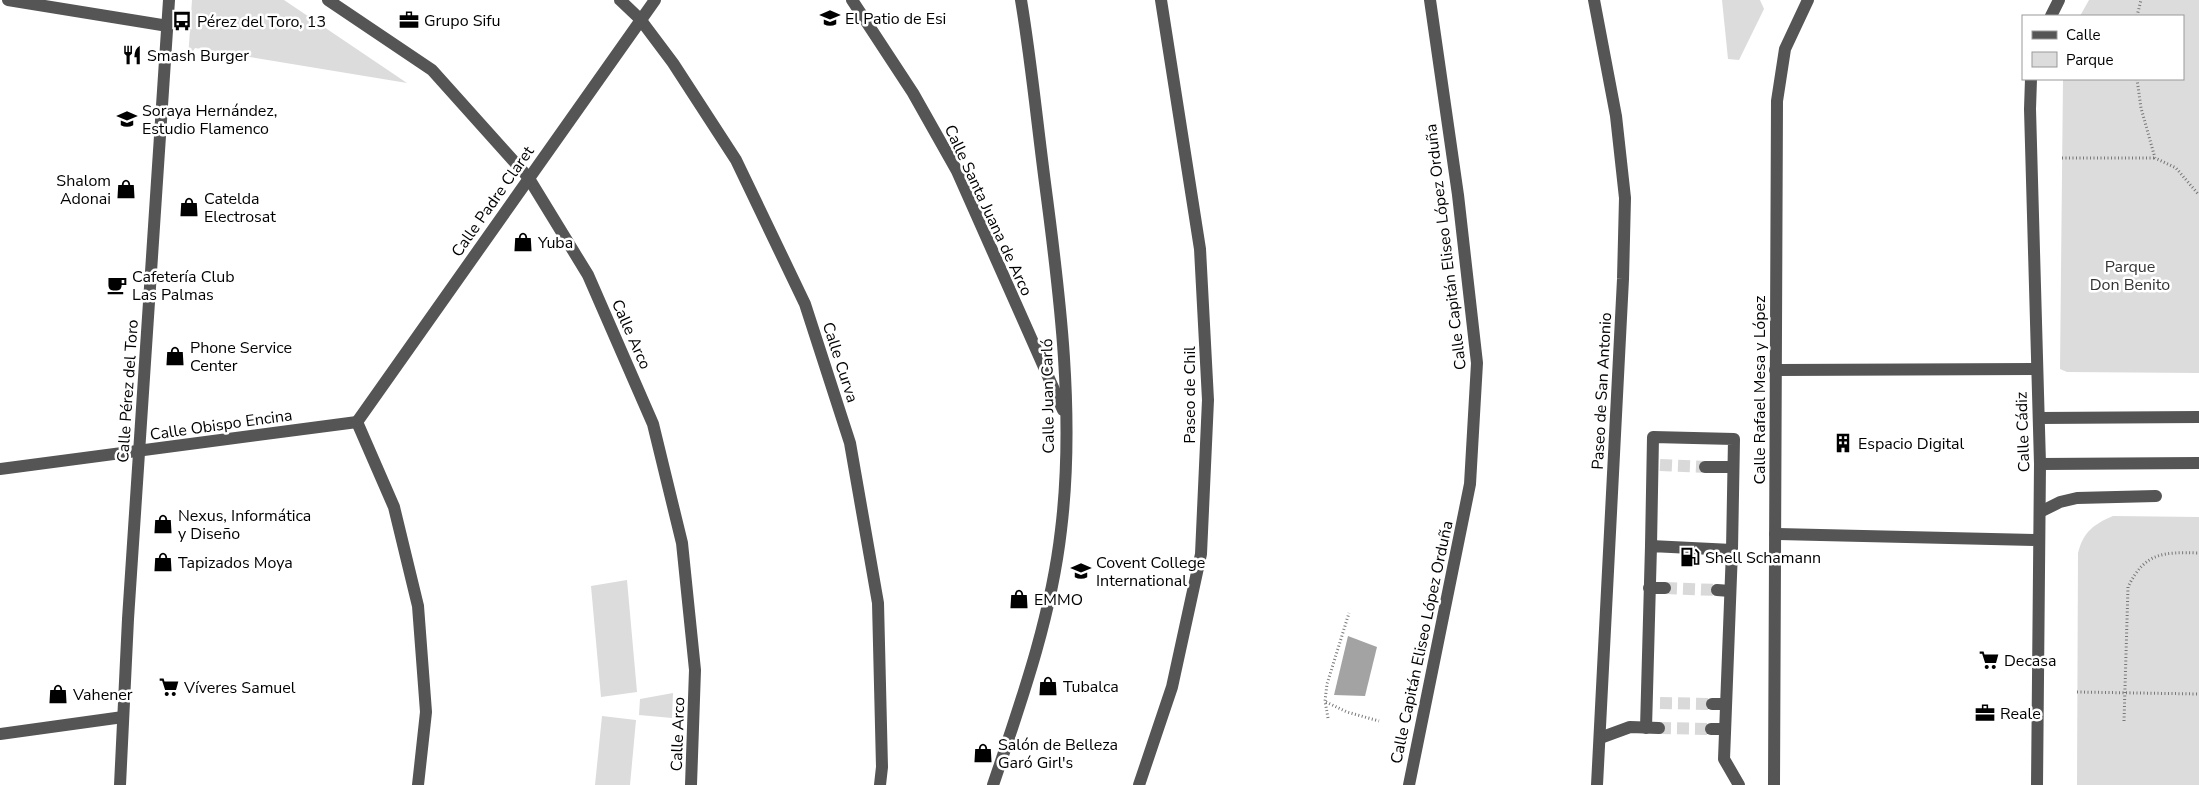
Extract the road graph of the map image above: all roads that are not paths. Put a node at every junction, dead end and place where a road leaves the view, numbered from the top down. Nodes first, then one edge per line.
1 (8, 0) edge
2 (169, 0) edge
3 (328, 0) edge
4 (620, 0) edge
5 (655, 0) edge
6 (852, 0) edge
7 (1021, 0) edge
8 (1161, 0) edge
9 (1430, 0) edge
10 (1594, 0) edge
11 (1808, 0) edge
12 (2059, 0) edge
13 (2052, 15) edge
14 (640, 19) junction
15 (168, 26) junction
16 (2031, 80) edge
17 (528, 177) junction
18 (2036, 369) junction
19 (1774, 370) junction
20 (1066, 417) junction
21 (2199, 417) edge
22 (2038, 418) junction
23 (358, 422) junction
24 (140, 451) junction
25 (2199, 463) edge
26 (2040, 464) junction
27 (1705, 467) tunnel mouth
28 (1733, 467) junction
29 (0, 469) edge
30 (2156, 496) dead end
31 (2040, 512) junction
32 (1775, 534) junction
33 (2039, 540) junction
34 (1651, 546) junction
35 (1732, 550) junction
36 (1649, 588) junction
37 (1665, 588) tunnel mouth
38 (1716, 590) tunnel mouth
39 (1730, 591) junction
40 (1647, 702) junction
41 (1660, 703) tunnel mouth
42 (1712, 704) tunnel mouth
43 (1726, 704) junction
44 (124, 717) junction
45 (1646, 728) junction
46 (1660, 728) tunnel mouth
47 (1711, 729) tunnel mouth
48 (1725, 729) junction
49 (0, 734) edge
50 (1600, 738) junction
51 (120, 785) edge
52 (418, 785) edge
53 (692, 785) edge
54 (880, 785) edge
55 (993, 785) edge
56 (1139, 785) edge
57 (1409, 785) edge
58 (1597, 785) edge
59 (1739, 785) edge
60 (1774, 785) edge
61 (2037, 785) edge

1 - 15 street
2 - 15 street, Calle Pérez del Toro
3 - 17 street, Calle Arco
4 - 14 street, Calle Curva
5 - 14 street, Calle Padre Claret
6 - 20 street, Calle Santa Juana de Arco
7 - 20 street, Calle Juan Carló
8 - 56 street, Paseo de Chil
9 - 57 street, Calle Capitán Eliseo López Orduña
10 - 50 street, Paseo de San Antonio
11 - 19 street, Calle Rafael Mesa y López
12 - 13 street
14 - 17 street, Calle Padre Claret
14 - 54 street, Calle Curva
15 - 24 street, Calle Pérez del Toro
16 - 18 street, Calle Cádiz
17 - 23 street, Calle Padre Claret
17 - 53 street, Calle Arco
18 - 19 street
18 - 22 street, Calle Cádiz
19 - 32 street, Calle Rafael Mesa y López
20 - 55 street, Calle Juan Carló
21 - 22 street
22 - 26 street, Calle Cádiz
23 - 24 street, Calle Obispo Encina
23 - 52 street
24 - 29 street, Calle Obispo Encina
24 - 44 street, Calle Pérez del Toro
25 - 26 street
26 - 31 street, Calle Cádiz
27 - 28 street
28 - 34 street
28 - 35 street
30 - 31 street
31 - 33 street, Calle Cádiz
32 - 33 street
32 - 60 street, Calle Rafael Mesa y López
33 - 61 street, Calle Cádiz
34 - 35 street
34 - 36 street
35 - 39 street
36 - 37 street
36 - 40 street
38 - 39 street
39 - 43 street
40 - 41 street
40 - 45 street
42 - 43 street
43 - 48 street
44 - 49 street
44 - 51 street, Calle Pérez del Toro
45 - 46 street
45 - 50 street
47 - 48 street
48 - 59 street
50 - 58 street, Paseo de San Antonio

